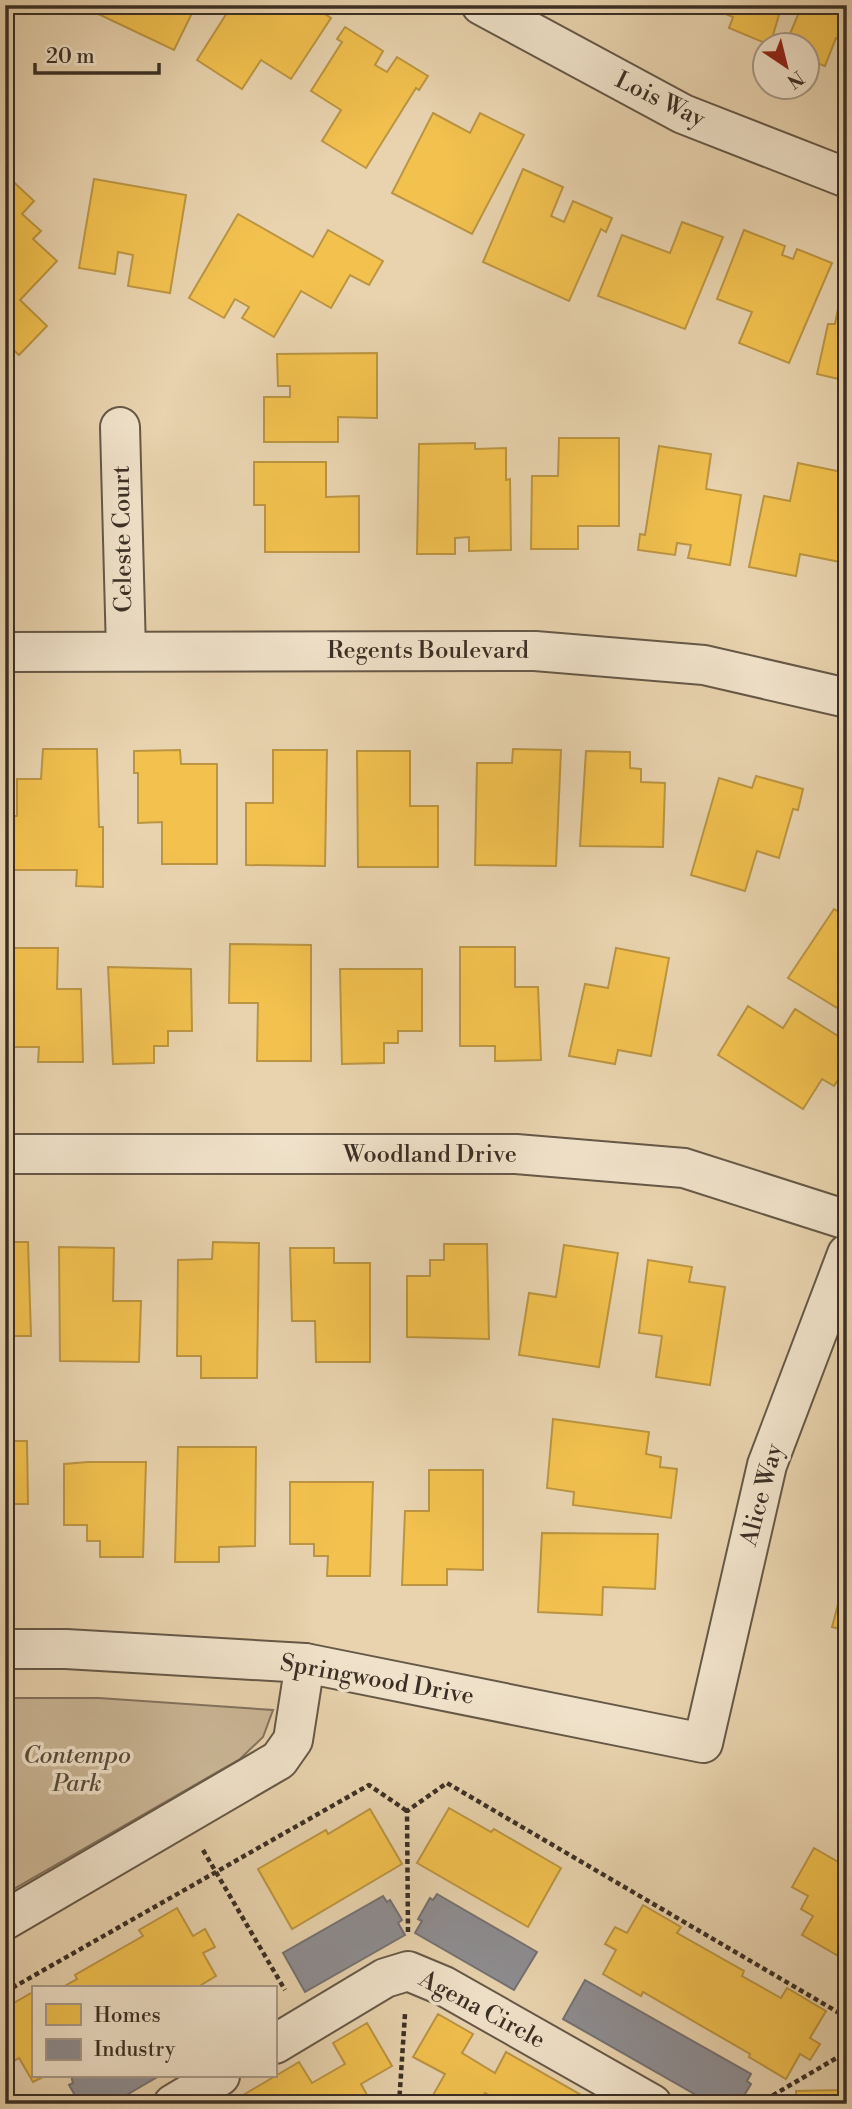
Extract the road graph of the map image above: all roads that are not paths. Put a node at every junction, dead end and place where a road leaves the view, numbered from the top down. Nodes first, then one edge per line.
1 (481, 5) edge
2 (847, 178) edge
3 (120, 427) dead end
4 (126, 651) junction
5 (5, 652) edge
6 (847, 698) edge
7 (5, 1154) edge
8 (847, 1220) edge
9 (847, 1254) edge
10 (5, 1649) edge
11 (305, 1663) junction
12 (703, 1743) joint
13 (5, 1920) edge
14 (290, 2035) edge
15 (217, 2078) edge
16 (173, 2104) edge
17 (652, 2104) edge

1 - 2 street, Lois Way
3 - 4 street, Celeste Court
4 - 5 street, Regents Boulevard
4 - 6 street, Regents Boulevard
7 - 8 street, Woodland Drive
9 - 12 street, Alice Way
10 - 11 street, Springwood Drive
11 - 12 street, Springwood Drive
11 - 13 street
14 - 17 street, Agena Circle
15 - 16 street

